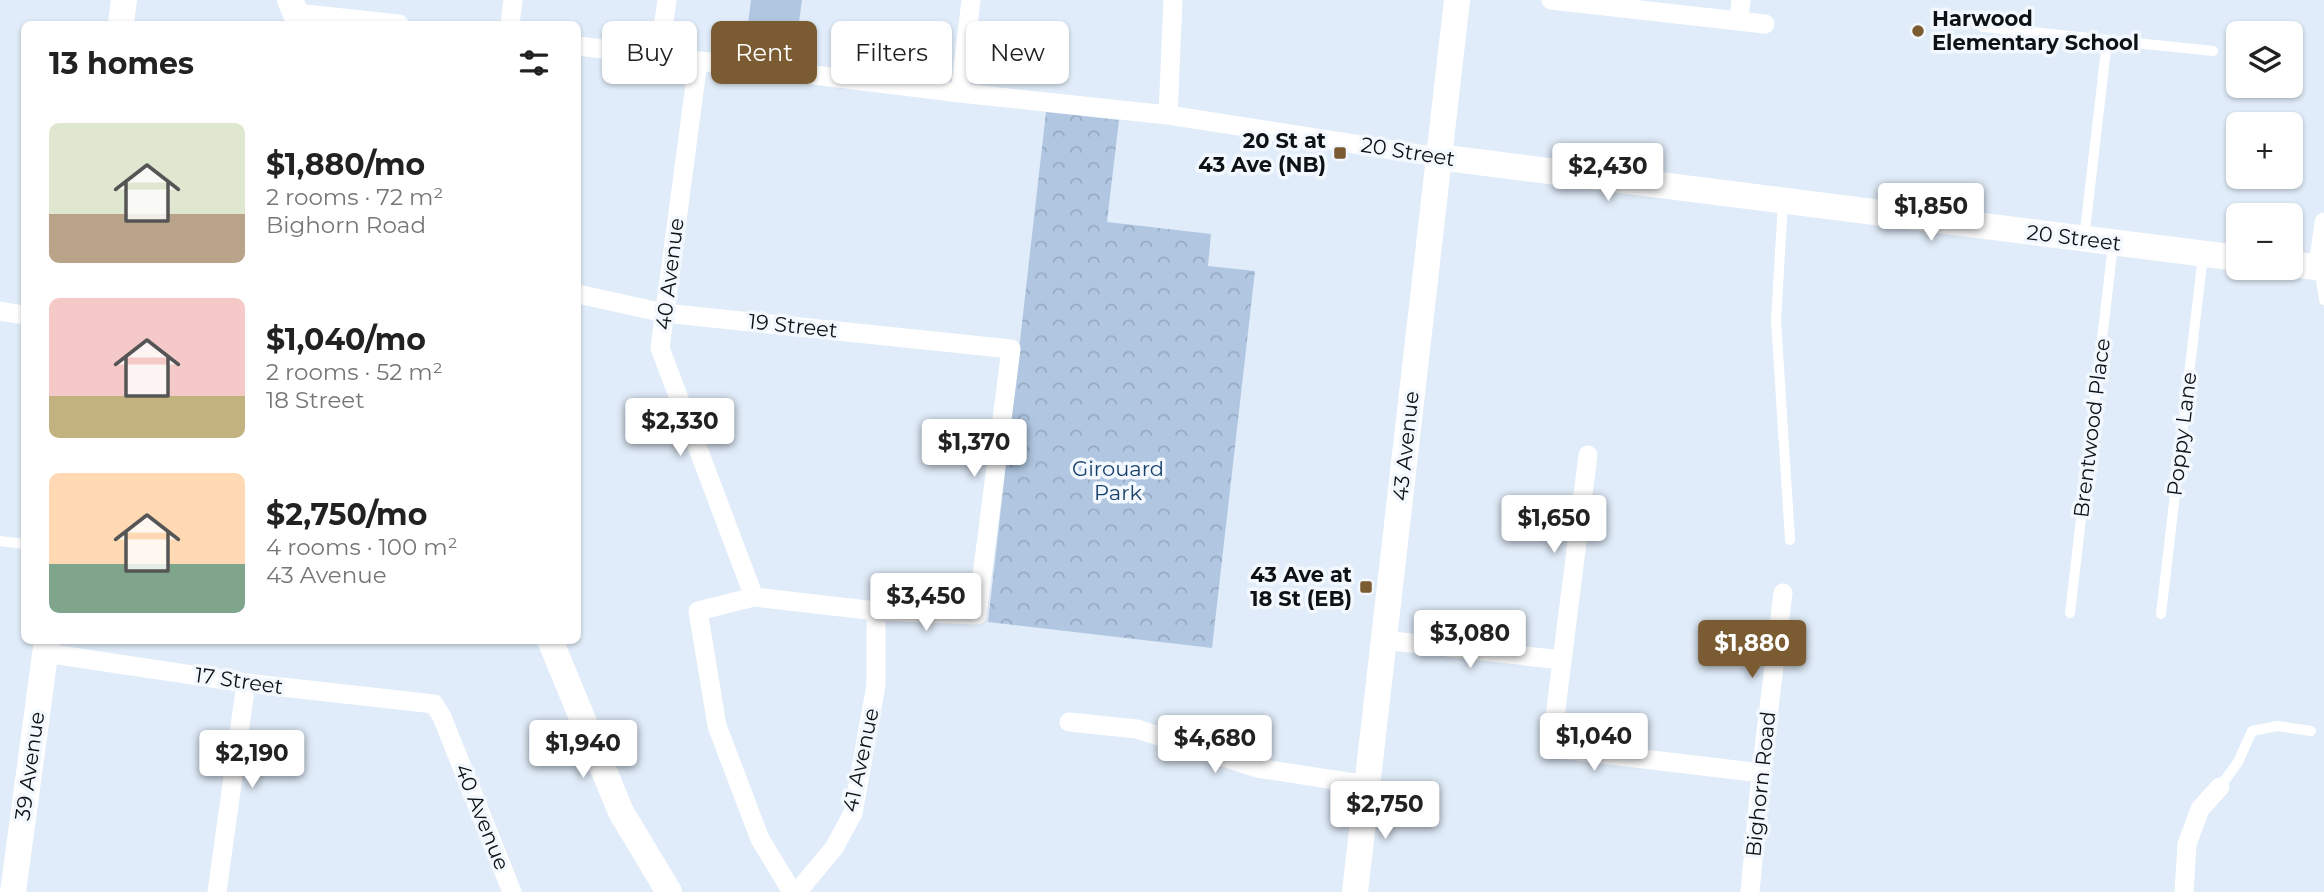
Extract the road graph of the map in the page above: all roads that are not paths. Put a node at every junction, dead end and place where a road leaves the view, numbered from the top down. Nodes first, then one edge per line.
1 (124, 0) edge
2 (513, 0) edge
3 (667, 0) edge
4 (971, 0) edge
5 (1173, 0) edge
6 (1457, 0) edge
7 (1550, 0) edge
8 (1741, 0) edge
9 (295, 12) edge
10 (1739, 20) junction
11 (121, 21) edge
12 (373, 21) edge
13 (510, 21) edge
14 (664, 21) edge
15 (1765, 24) dead end
16 (1983, 27) dead end
17 (2107, 41) junction
18 (581, 46) edge
19 (602, 49) edge
20 (2213, 51) dead end
21 (698, 62) joint
22 (960, 93) junction
23 (1168, 115) junction
24 (1438, 157) junction
25 (1783, 202) junction
26 (2324, 222) edge
27 (2084, 240) junction
28 (2113, 243) junction
29 (2203, 254) junction
30 (2226, 257) edge
31 (2303, 265) edge
32 (2321, 267) edge
33 (581, 295) edge
34 (2324, 300) edge
35 (0, 312) edge
36 (664, 313) junction
37 (21, 315) edge
38 (1588, 455) dead end
39 (1790, 540) dead end
40 (0, 541) edge
41 (21, 544) edge
42 (1783, 593) dead end
43 (754, 597) junction
44 (876, 611) junction
45 (2070, 613) dead end
46 (2161, 614) dead end
47 (1384, 640) junction
48 (552, 644) edge
49 (46, 647) edge
50 (1561, 660) junction
51 (246, 683) junction
52 (434, 704) joint
53 (1069, 722) dead end
54 (2311, 731) dead end
55 (1761, 773) junction
56 (1367, 785) junction
57 (2220, 788) joint
58 (13, 892) edge
59 (217, 892) edge
60 (512, 892) edge
61 (669, 892) edge
62 (794, 892) edge
63 (1355, 892) edge
64 (1750, 892) edge
65 (2184, 892) edge

1 - 11 street
2 - 13 street
3 - 14 street
4 - 22 street
5 - 23 street
6 - 24 street, 43 Avenue
7 - 10 street
8 - 10 street
9 - 12 street
10 - 15 street
16 - 17 lane
17 - 20 lane
17 - 27 lane
18 - 19 street, 20 Street
21 - 22 street, 20 Street
21 - 36 street, 40 Avenue
22 - 23 street, 20 Street
23 - 24 street, 20 Street
24 - 25 street, 20 Street
24 - 47 street, 43 Avenue
25 - 27 street, 20 Street
25 - 39 lane
26 - 32 street
27 - 28 street, 20 Street
28 - 29 street, 20 Street
28 - 45 lane, Brentwood Place
29 - 30 street, 20 Street
29 - 46 lane, Poppy Lane
31 - 32 street
32 - 34 lane
33 - 36 street, 19 Street
35 - 37 street
36 - 43 street, 40 Avenue
36 - 44 street, 19 Street
38 - 50 street
40 - 41 lane
42 - 55 street, Bighorn Road
43 - 44 street
43 - 62 street
44 - 62 street, 41 Avenue
47 - 50 street
47 - 56 street, 43 Avenue
48 - 61 street
49 - 51 street, 17 Street
49 - 58 street, 39 Avenue
50 - 55 street
51 - 52 street, 17 Street
51 - 59 street
52 - 60 street, 40 Avenue
53 - 56 street
54 - 57 lane
55 - 64 street, Bighorn Road
56 - 63 street, 43 Avenue
57 - 65 street

